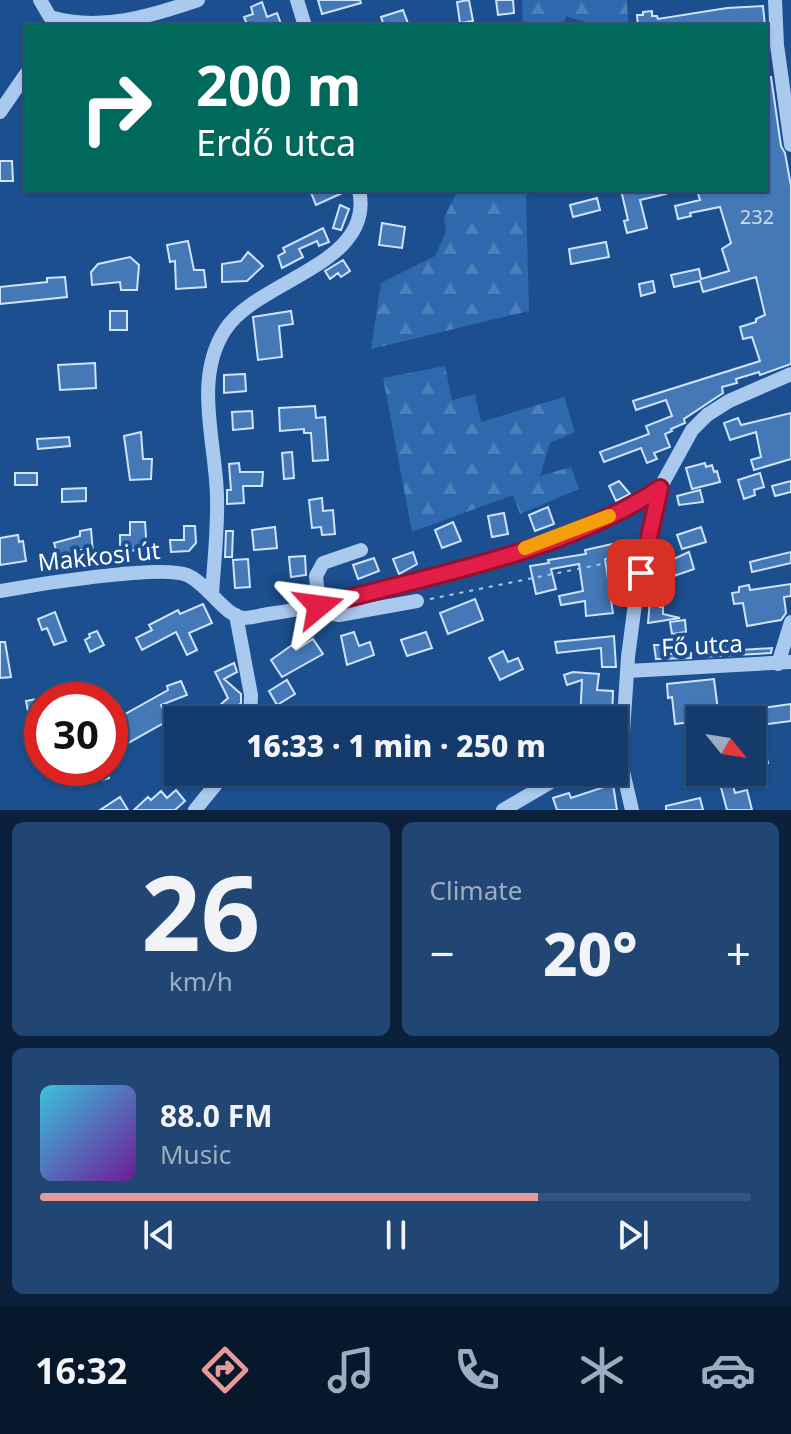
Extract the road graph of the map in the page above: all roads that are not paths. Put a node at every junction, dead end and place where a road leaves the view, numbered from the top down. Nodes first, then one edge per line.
1 (40, 0) edge
2 (198, 0) edge
3 (297, 0) edge
4 (775, 0) edge
5 (48, 22) edge
6 (304, 24) edge
7 (24, 77) edge
8 (0, 112) edge
9 (791, 145) edge
10 (359, 192) edge
11 (791, 374) edge
12 (660, 488) junction
13 (361, 550) dead end
14 (0, 591) edge
15 (212, 594) junction
16 (417, 601) road end
17 (313, 608) junction
18 (236, 615) junction
19 (791, 622) edge
20 (785, 663) edge
21 (628, 671) junction
22 (251, 706) edge
23 (624, 706) edge
24 (215, 786) edge
25 (544, 786) edge
26 (625, 786) edge
27 (195, 810) edge
28 (503, 810) edge
29 (632, 810) edge

1 - 5 street
2 - 5 street
3 - 6 street
4 - 9 street
7 - 8 street
10 - 15 street
11 - 12 street
12 - 17 street
12 - 21 street
13 - 17 street
14 - 15 street, Makkosi út
15 - 18 street, Makkosi út
16 - 17 street
17 - 18 street
18 - 22 street
19 - 20 street, Fő utca
20 - 21 street, Fő utca
21 - 23 street
24 - 27 street
25 - 28 street
26 - 29 street

